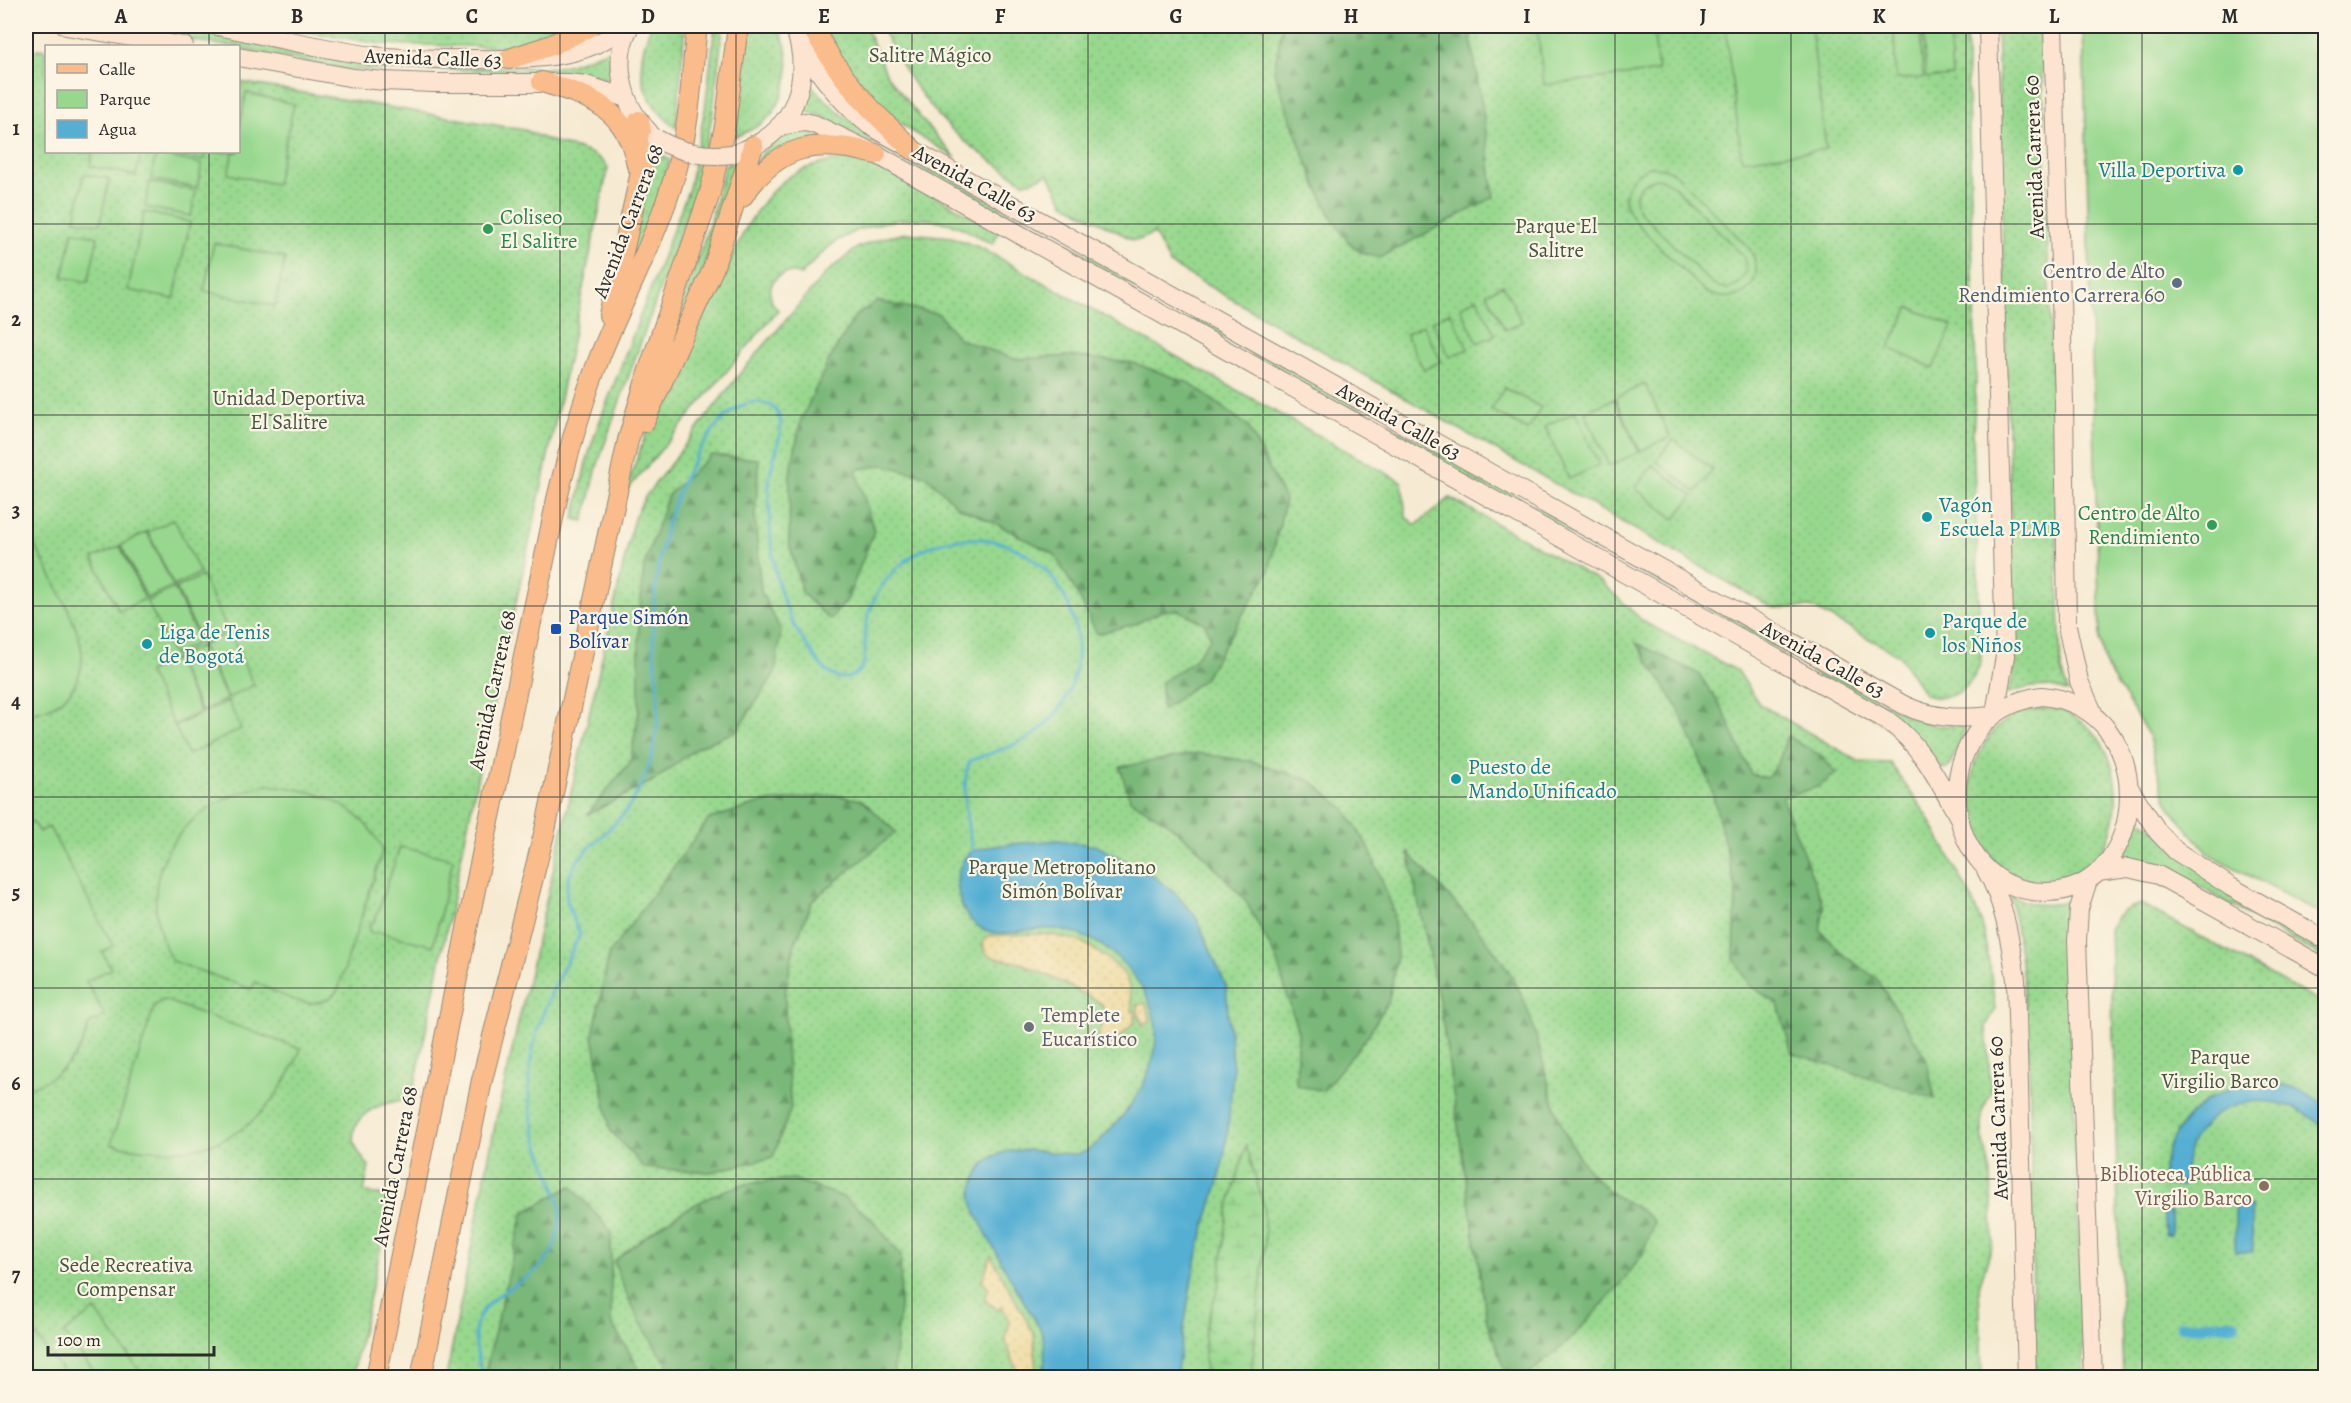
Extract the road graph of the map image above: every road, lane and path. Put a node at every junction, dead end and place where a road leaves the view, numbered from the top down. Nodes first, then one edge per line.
1 (66, 26) edge
2 (217, 26) edge
3 (590, 26) edge
4 (623, 26) edge
5 (630, 26) edge
6 (697, 26) edge
7 (738, 26) edge
8 (794, 26) edge
9 (813, 26) edge
10 (1988, 26) edge
11 (2053, 26) edge
12 (800, 43) junction
13 (178, 45) edge
14 (240, 57) edge
15 (509, 59) junction
16 (542, 82) junction
17 (626, 98) junction
18 (639, 121) junction
19 (779, 126) junction
20 (753, 146) junction
21 (912, 149) junction
22 (876, 154) junction
23 (639, 185) junction
24 (732, 212) junction
25 (602, 352) junction
26 (1291, 361) junction
27 (1279, 380) junction
28 (621, 472) junction
29 (1993, 714) junction
30 (2094, 715) junction
31 (2130, 789) junction
32 (1958, 816) junction
33 (1982, 863) junction
34 (2093, 876) junction
35 (2325, 940) edge
36 (2325, 968) edge
37 (376, 1377) edge
38 (421, 1377) edge
39 (2027, 1377) edge
40 (2093, 1377) edge

1 - 13 main road
2 - 15 main road, Avenida Calle 63
3 - 15 main road
4 - 15 main road, Avenida Calle 63
5 - 17 main road
6 - 25 main road, Avenida Carrera 68
7 - 28 main road
8 - 12 main road
9 - 21 main road
10 - 29 main road, Avenida Carrera 60
11 - 30 main road, Avenida Carrera 60
12 - 19 main road
12 - 21 main road, Avenida Calle 63
14 - 16 main road, Avenida Calle 63
16 - 17 main road, Avenida Calle 63
16 - 23 main road
17 - 18 main road
18 - 20 main road, bridge
18 - 23 main road
19 - 20 main road
19 - 22 main road, Avenida Calle 63
20 - 24 main road
21 - 26 main road, Avenida Calle 63
22 - 24 main road
22 - 27 main road, Avenida Calle 63
23 - 25 main road
24 - 28 main road
25 - 37 main road, Avenida Carrera 68
26 - 27 main road
26 - 29 main road, Avenida Calle 63
27 - 32 main road, Avenida Calle 63
28 - 38 main road
29 - 30 main road
29 - 32 main road
30 - 31 main road
31 - 34 main road
31 - 35 main road
32 - 33 main road
33 - 34 main road
33 - 39 main road, Avenida Carrera 60
34 - 36 main road
34 - 40 main road

